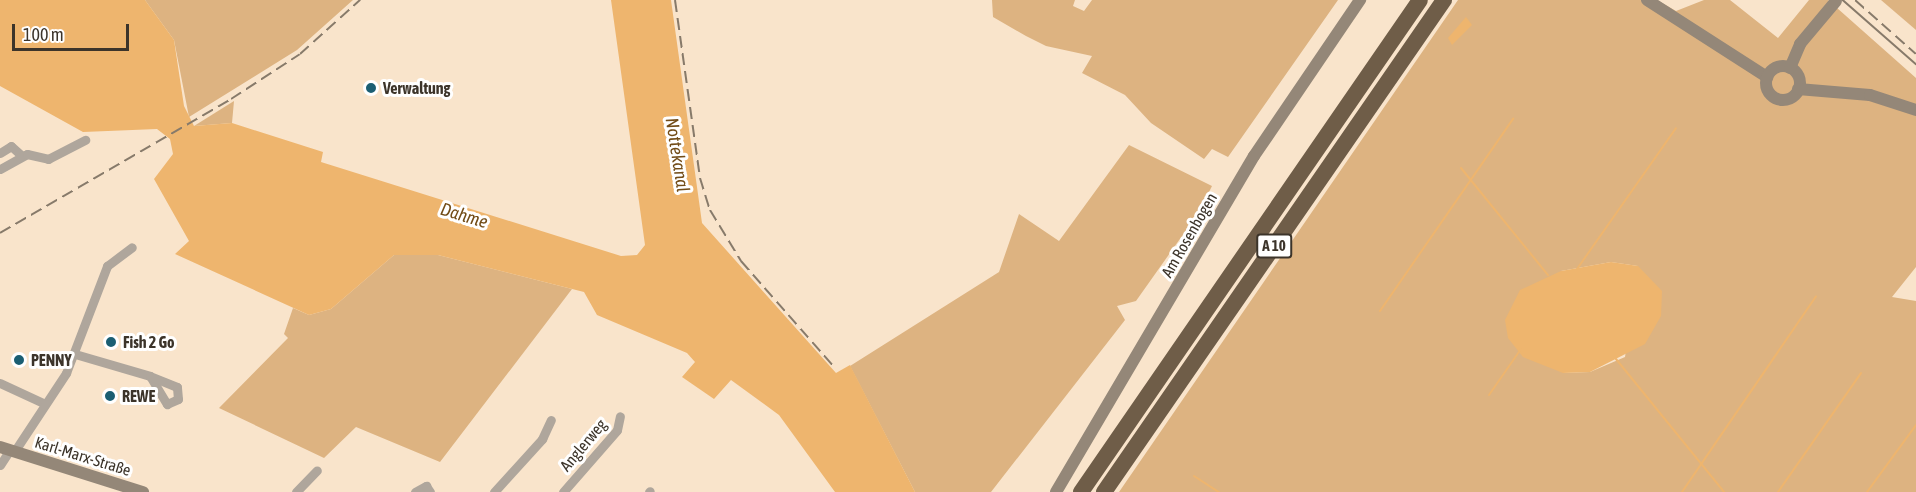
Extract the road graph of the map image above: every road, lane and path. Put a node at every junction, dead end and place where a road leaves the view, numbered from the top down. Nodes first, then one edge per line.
1 (1360, 0) edge
2 (1420, 0) edge
3 (1444, 0) edge
4 (1647, 0) edge
5 (1836, 1) edge
6 (1790, 68) junction
7 (1767, 77) junction
8 (1798, 89) junction
9 (1916, 110) edge
10 (85, 140) dead end
11 (0, 153) edge
12 (22, 156) junction
13 (1, 166) edge
14 (132, 247) dead end
15 (75, 354) junction
16 (150, 376) dead end
17 (0, 383) edge
18 (44, 403) junction
19 (620, 416) dead end
20 (550, 420) dead end
21 (8, 450) edge
22 (0, 465) edge
23 (317, 470) dead end
24 (143, 492) edge
25 (296, 492) edge
26 (415, 492) edge
27 (430, 492) edge
28 (494, 492) edge
29 (563, 492) edge
30 (1056, 492) edge
31 (1081, 492) edge
32 (1104, 492) edge

1 - 30 main road, Am Rosenbogen
2 - 31 highway, A 10
3 - 32 highway, A 10
4 - 7 main road
5 - 6 main road
6 - 7 main road
6 - 8 main road
7 - 8 main road
8 - 9 main road
10 - 12 street
11 - 12 street
12 - 13 street
14 - 15 street, Karl-Marx-Straße
15 - 16 street
15 - 18 street, Karl-Marx-Straße
17 - 18 street
18 - 21 street, Karl-Marx-Straße
19 - 29 street, Anglerweg
20 - 28 street
21 - 22 street
21 - 24 main road, Karl-Marx-Straße
23 - 25 street
26 - 27 street

